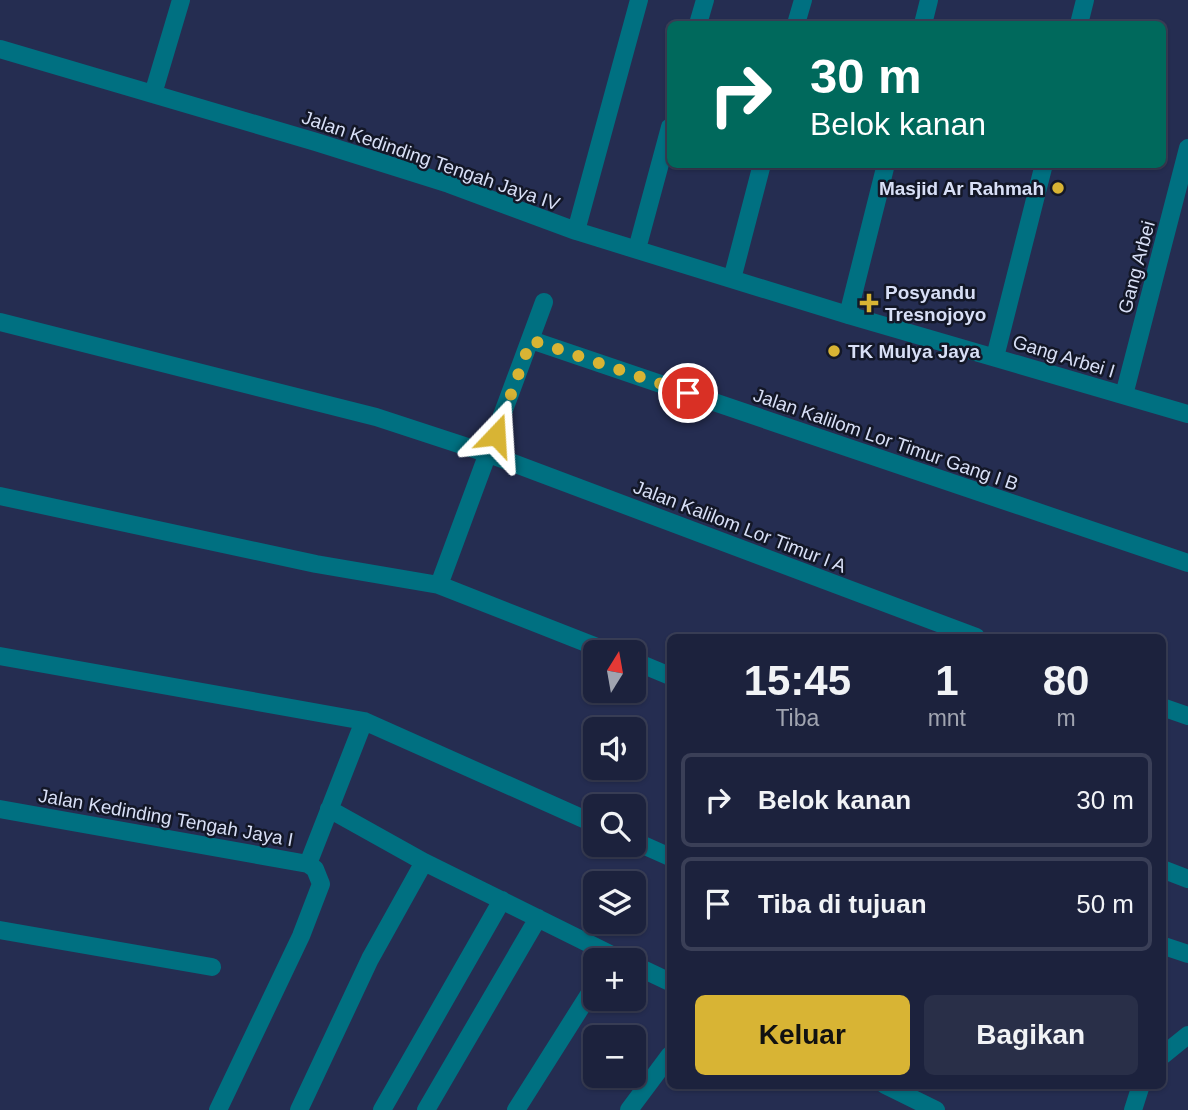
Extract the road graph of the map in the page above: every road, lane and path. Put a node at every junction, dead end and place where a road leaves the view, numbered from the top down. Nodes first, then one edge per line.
1 (181, 0) edge
2 (639, 0) edge
3 (705, 0) edge
4 (803, 0) edge
5 (929, 0) edge
6 (1085, 0) edge
7 (699, 21) edge
8 (797, 21) edge
9 (924, 21) edge
10 (1080, 21) edge
11 (0, 49) edge
12 (153, 94) junction
13 (667, 138) edge
14 (1188, 148) edge
15 (761, 168) edge
16 (886, 168) edge
17 (1043, 168) edge
18 (576, 231) junction
19 (637, 249) junction
20 (732, 279) junction
21 (544, 302) dead end
22 (848, 314) junction
23 (0, 322) edge
24 (531, 340) junction
25 (995, 357) junction
26 (1124, 395) junction
27 (1188, 414) edge
28 (489, 454) junction
29 (0, 496) edge
30 (1188, 564) edge
31 (439, 585) junction
32 (968, 634) edge
33 (583, 642) edge
34 (0, 656) edge
35 (646, 666) edge
36 (667, 675) edge
37 (1166, 708) edge
38 (1188, 716) edge
39 (363, 721) junction
40 (0, 809) edge
41 (329, 809) junction
42 (583, 819) edge
43 (646, 846) edge
44 (667, 856) edge
45 (425, 862) junction
46 (308, 864) junction
47 (1166, 871) edge
48 (1188, 879) edge
49 (502, 900) junction
50 (538, 918) junction
51 (0, 930) edge
52 (1166, 947) edge
53 (595, 948) edge
54 (1188, 954) edge
55 (212, 967) dead end
56 (646, 971) edge
57 (667, 981) edge
58 (583, 1004) edge
59 (1188, 1035) edge
60 (1166, 1053) edge
61 (667, 1059) edge
62 (893, 1089) edge
63 (1140, 1089) edge
64 (218, 1110) edge
65 (299, 1110) edge
66 (382, 1110) edge
67 (426, 1110) edge
68 (516, 1110) edge
69 (629, 1110) edge
70 (936, 1110) edge
71 (1133, 1110) edge

1 - 12 street
2 - 18 street
3 - 7 street
4 - 8 street
5 - 9 street
6 - 10 street
11 - 12 street, Jalan Kedinding Tengah Jaya IV
12 - 18 street, Jalan Kedinding Tengah Jaya IV
13 - 19 street
14 - 26 street, Gang Arbei
15 - 20 street
16 - 22 street
17 - 25 street
18 - 19 street, Jalan Kedinding Tengah Jaya IV
19 - 20 street, Jalan Kedinding Tengah Jaya IV
20 - 22 street, Jalan Kedinding Tengah Jaya IV
21 - 24 street
22 - 25 street, Gang Arbei I
23 - 28 street, Jalan Kalilom Lor Timur I A
24 - 28 street
24 - 30 street, Jalan Kalilom Lor Timur Gang I B
25 - 26 street, Gang Arbei I
26 - 27 street, Gang Arbei I
28 - 31 street
28 - 32 street, Jalan Kalilom Lor Timur I A
29 - 31 street
31 - 33 street
34 - 39 street
35 - 36 street
37 - 38 street
39 - 41 street, Jalan Kedinding Tengah Jaya I
39 - 42 street
40 - 46 street, Jalan Kedinding Tengah Jaya I
41 - 45 street
41 - 46 street, Jalan Kedinding Tengah Jaya I
43 - 44 street
45 - 49 street
45 - 65 street
46 - 64 street
47 - 48 street
49 - 50 street
49 - 66 street
50 - 53 street
50 - 67 street
51 - 55 street
52 - 54 street
56 - 57 street
58 - 68 street
59 - 60 street
61 - 69 street
62 - 70 street
63 - 71 street

